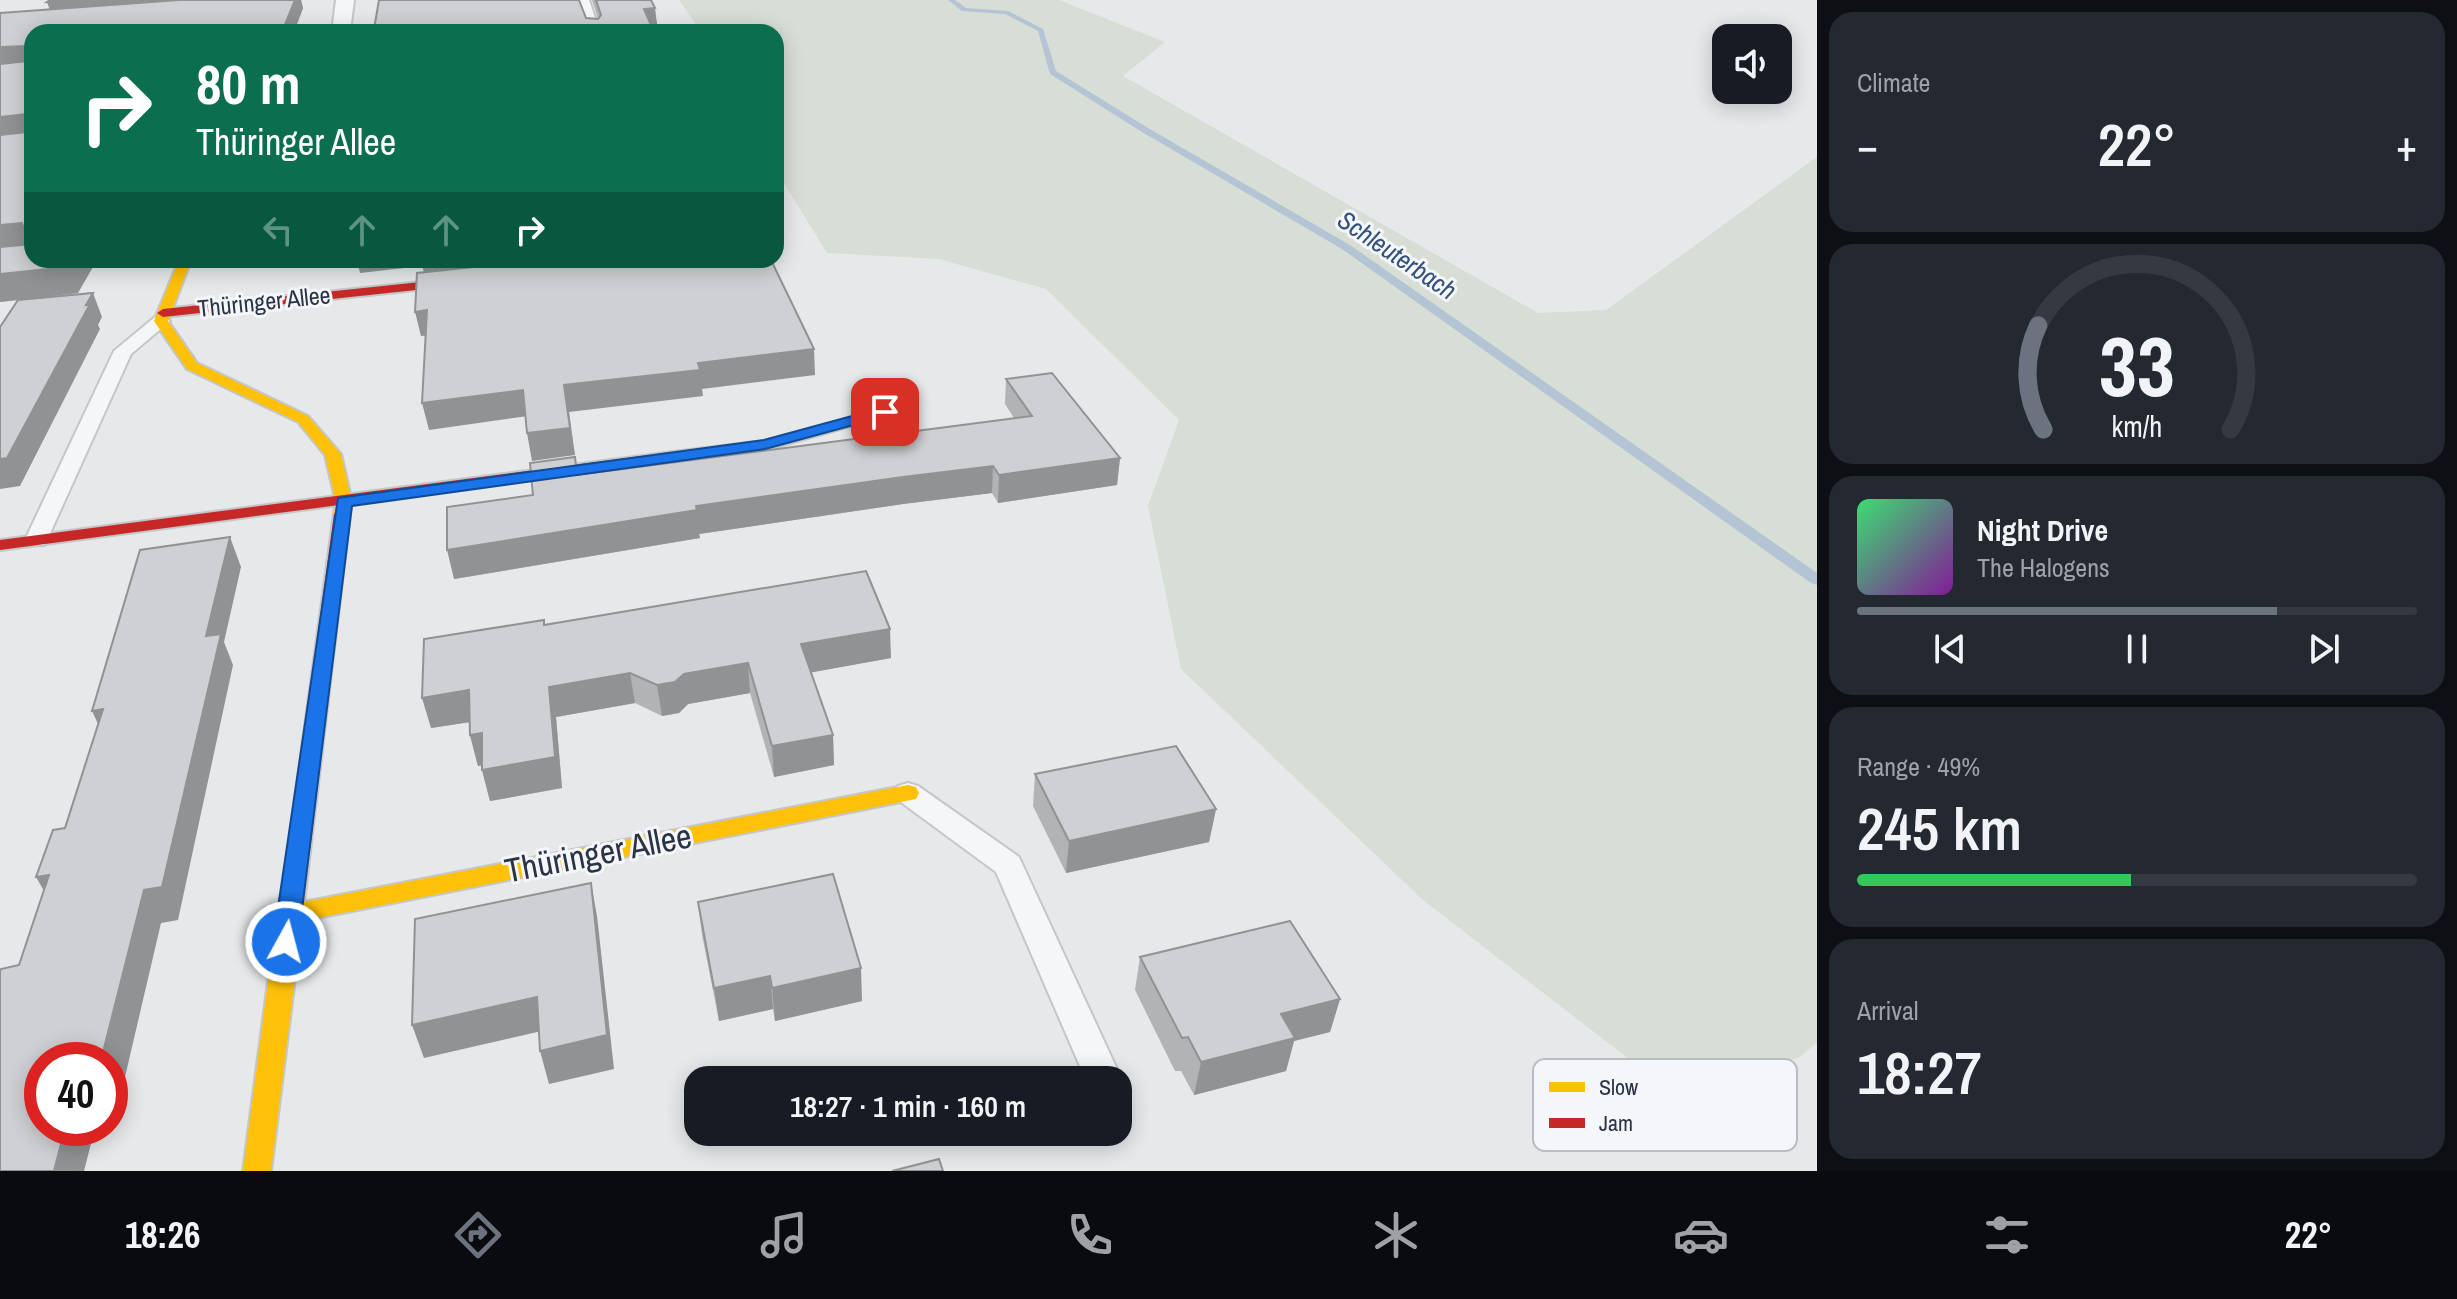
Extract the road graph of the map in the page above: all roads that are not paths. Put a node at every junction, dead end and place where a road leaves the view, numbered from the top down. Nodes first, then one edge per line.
1 (345, 0) edge
2 (584, 0) edge
3 (342, 24) edge
4 (592, 24) edge
5 (182, 268) edge
6 (502, 277) edge
7 (162, 317) junction
8 (885, 412) dead end
9 (344, 502) junction
10 (36, 540) junction
11 (0, 545) edge
12 (908, 793) joint
13 (289, 914) junction
14 (1098, 1066) edge
15 (257, 1171) edge

1 - 3 street
2 - 4 lane
5 - 7 street, Thüringer Allee
6 - 7 street, Thüringer Allee
7 - 9 street, Thüringer Allee
7 - 10 lane, Thüringer Allee
8 - 9 street
9 - 10 street
9 - 13 street, Thüringer Allee
10 - 11 street
12 - 13 street, Thüringer Allee
12 - 14 lane
13 - 15 street, Thüringer Allee

